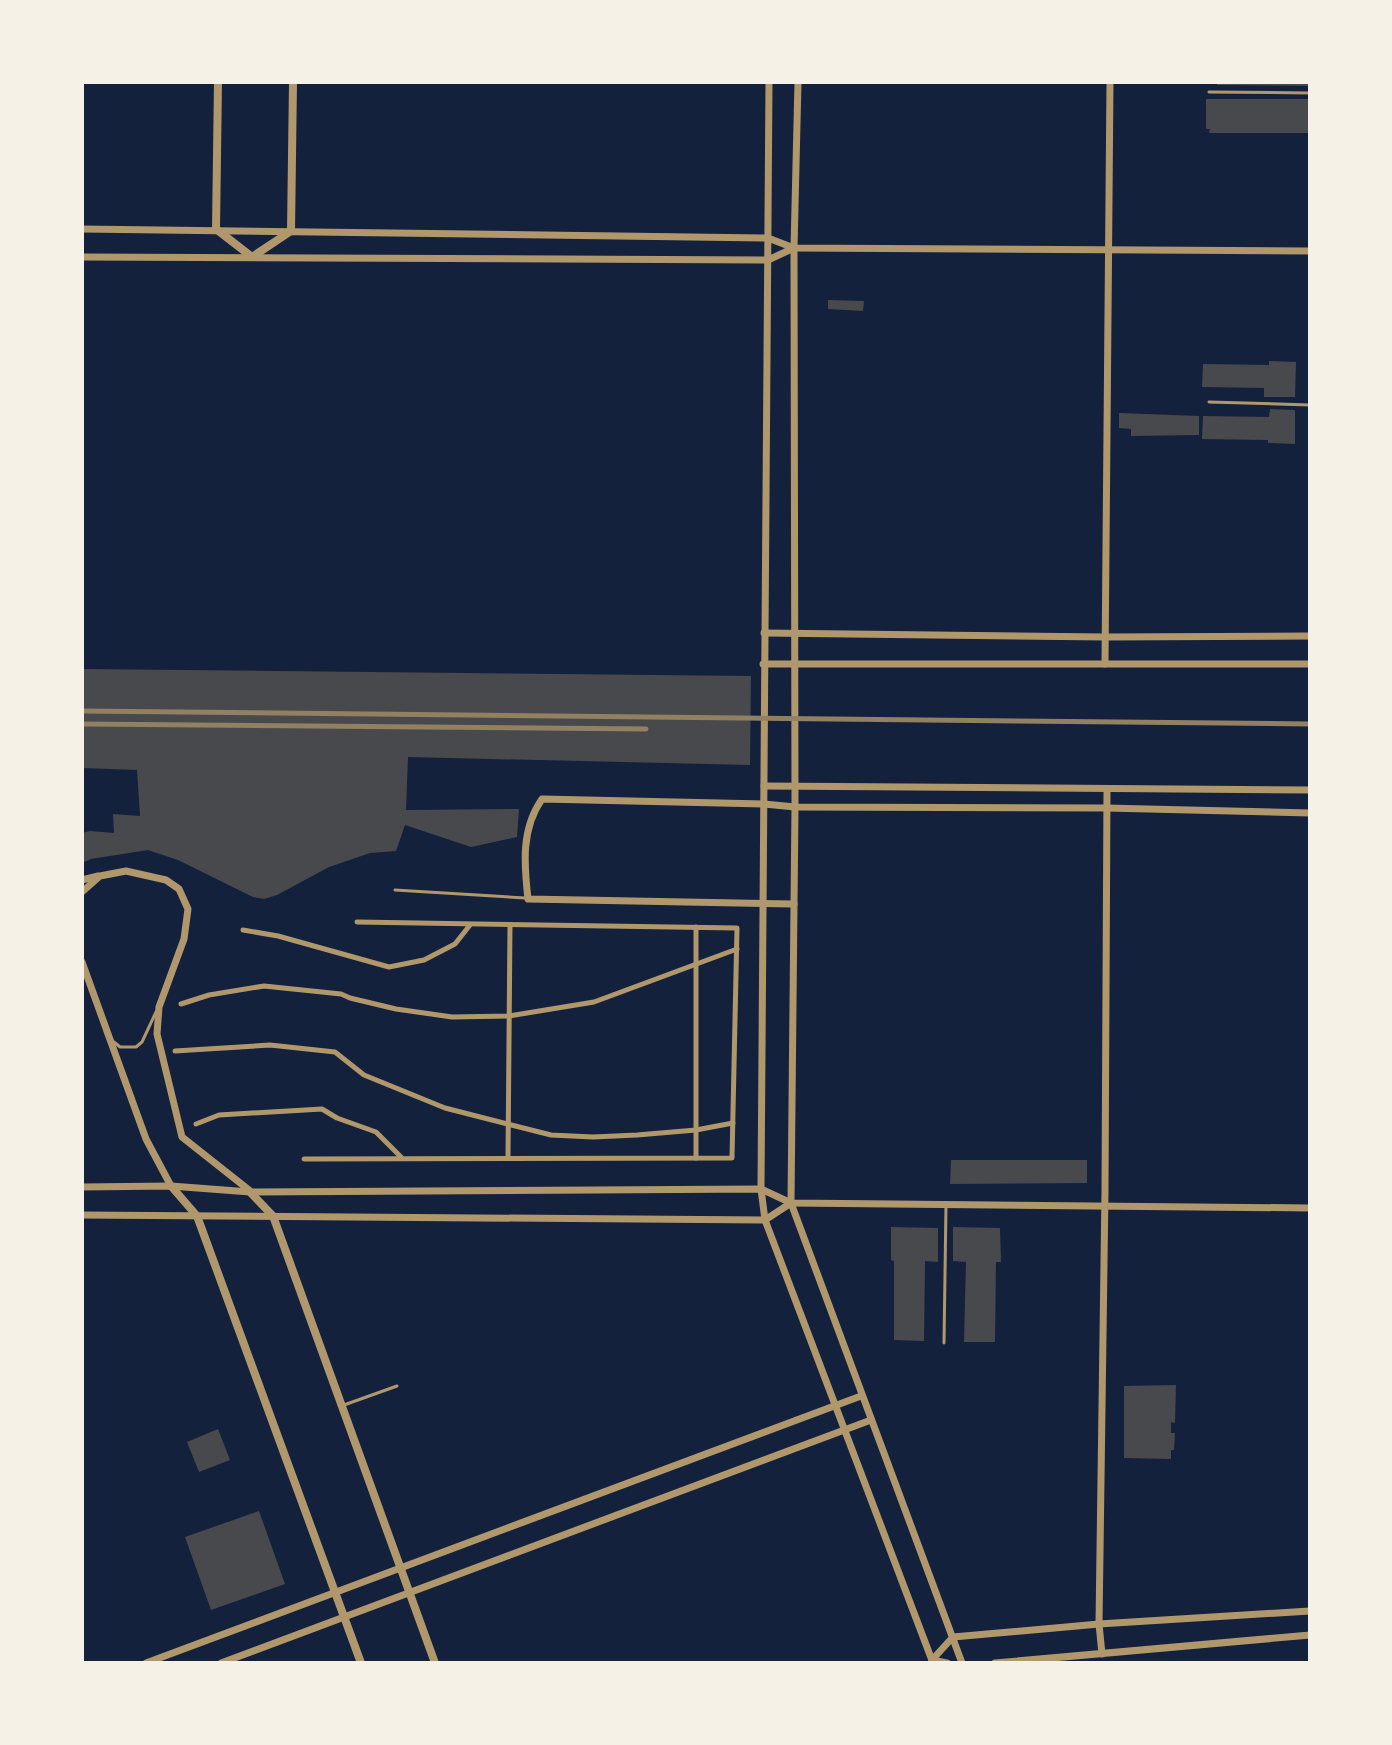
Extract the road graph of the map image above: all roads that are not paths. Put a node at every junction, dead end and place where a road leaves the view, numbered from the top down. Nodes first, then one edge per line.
1 (218, 82) edge
2 (293, 82) edge
3 (769, 82) edge
4 (798, 82) edge
5 (1110, 82) edge
6 (1209, 92) dead end
7 (1310, 93) edge
8 (82, 229) edge
9 (216, 229) junction
10 (291, 231) junction
11 (768, 238) junction
12 (794, 248) junction
13 (1108, 249) junction
14 (1310, 251) edge
15 (82, 257) edge
16 (252, 257) junction
17 (768, 260) junction
18 (1209, 402) dead end
19 (1310, 405) edge
20 (764, 633) junction
21 (795, 634) junction
22 (1310, 636) edge
23 (1105, 637) junction
24 (763, 664) junction
25 (794, 664) junction
26 (1105, 664) junction
27 (1310, 664) edge
28 (764, 786) junction
29 (795, 786) junction
30 (1107, 789) junction
31 (1310, 790) edge
32 (764, 804) junction
33 (795, 807) junction
34 (1106, 808) junction
35 (1310, 813) edge
36 (100, 876) junction
37 (82, 880) edge
38 (395, 890) dead end
39 (82, 892) edge
40 (528, 899) junction
41 (764, 903) junction
42 (794, 904) junction
43 (357, 922) dead end
44 (471, 924) junction
45 (510, 925) junction
46 (696, 927) junction
47 (243, 930) dead end
48 (737, 949) junction
49 (82, 962) edge
50 (696, 966) junction
51 (181, 1004) dead end
52 (159, 1007) junction
53 (509, 1016) junction
54 (111, 1040) junction
55 (175, 1051) dead end
56 (733, 1123) junction
57 (196, 1124) dead end
58 (508, 1125) junction
59 (696, 1130) junction
60 (508, 1157) junction
61 (402, 1158) junction
62 (696, 1158) junction
63 (304, 1159) dead end
64 (171, 1186) junction
65 (82, 1187) edge
66 (761, 1189) junction
67 (250, 1192) junction
68 (791, 1203) junction
69 (946, 1205) junction
70 (1105, 1206) junction
71 (1310, 1208) edge
72 (82, 1215) edge
73 (197, 1216) junction
74 (273, 1216) junction
75 (765, 1220) junction
76 (944, 1343) dead end
77 (397, 1386) dead end
78 (861, 1396) junction
79 (341, 1407) junction
80 (834, 1407) junction
81 (871, 1420) junction
82 (845, 1432) junction
83 (399, 1569) junction
84 (335, 1592) junction
85 (409, 1594) junction
86 (1310, 1611) edge
87 (344, 1617) junction
88 (1099, 1624) junction
89 (1310, 1635) edge
90 (953, 1637) junction
91 (1102, 1654) junction
92 (932, 1662) edge
93 (146, 1663) edge
94 (221, 1663) edge
95 (361, 1663) edge
96 (435, 1663) edge
97 (947, 1663) edge
98 (962, 1663) edge
99 (995, 1663) edge

1 - 9 street
2 - 10 street
3 - 11 street
4 - 12 street
5 - 13 street
6 - 7 lane
8 - 9 street
9 - 10 street
9 - 16 street
10 - 11 street
10 - 16 street
11 - 12 street
11 - 17 street
12 - 13 street
12 - 17 street
12 - 21 street
13 - 14 street
13 - 23 street
15 - 16 street
16 - 17 street
17 - 20 street
18 - 19 lane
20 - 21 street
20 - 24 street
21 - 23 street
21 - 25 street
22 - 23 street
23 - 26 street
24 - 25 street
24 - 28 street
25 - 26 street
25 - 29 street
26 - 27 street
28 - 29 street
28 - 32 street
29 - 30 street
29 - 33 street
30 - 31 street
30 - 34 street
32 - 33 street
32 - 40 street
32 - 41 street
33 - 34 street
33 - 42 street
34 - 35 street
34 - 70 street
36 - 37 street
36 - 39 street
36 - 52 street
38 - 40 lane
40 - 41 street
41 - 42 street
41 - 66 street
42 - 68 street
43 - 44 street
44 - 45 street
44 - 47 street
45 - 46 street
45 - 53 street
46 - 48 street
46 - 50 street
48 - 50 street
48 - 56 street
49 - 54 street
50 - 53 street
50 - 59 street
51 - 53 street
52 - 54 lane
52 - 67 street
53 - 58 street
54 - 64 street
55 - 58 street
56 - 59 street
56 - 62 street
57 - 61 street
58 - 59 street
58 - 60 street
59 - 62 street
60 - 61 street
60 - 62 street
61 - 63 street
64 - 65 street
64 - 67 street
64 - 73 street
66 - 67 street
66 - 68 street
66 - 75 street
67 - 74 street
68 - 69 street
68 - 75 street
68 - 78 street
69 - 70 street
69 - 76 lane
70 - 71 street
70 - 88 street
72 - 73 street
73 - 74 street
73 - 84 street
74 - 75 street
74 - 79 street
75 - 80 street
77 - 79 lane
78 - 80 street
78 - 81 street
79 - 83 street
80 - 82 street
80 - 83 street
81 - 82 street
81 - 90 street
82 - 85 street
82 - 92 street
83 - 84 street
83 - 85 street
84 - 87 street
84 - 93 street
85 - 87 street
85 - 96 street
86 - 88 street
87 - 94 street
87 - 95 street
88 - 90 street
88 - 91 street
89 - 91 street
90 - 92 street
90 - 98 street
91 - 99 street
92 - 97 street

